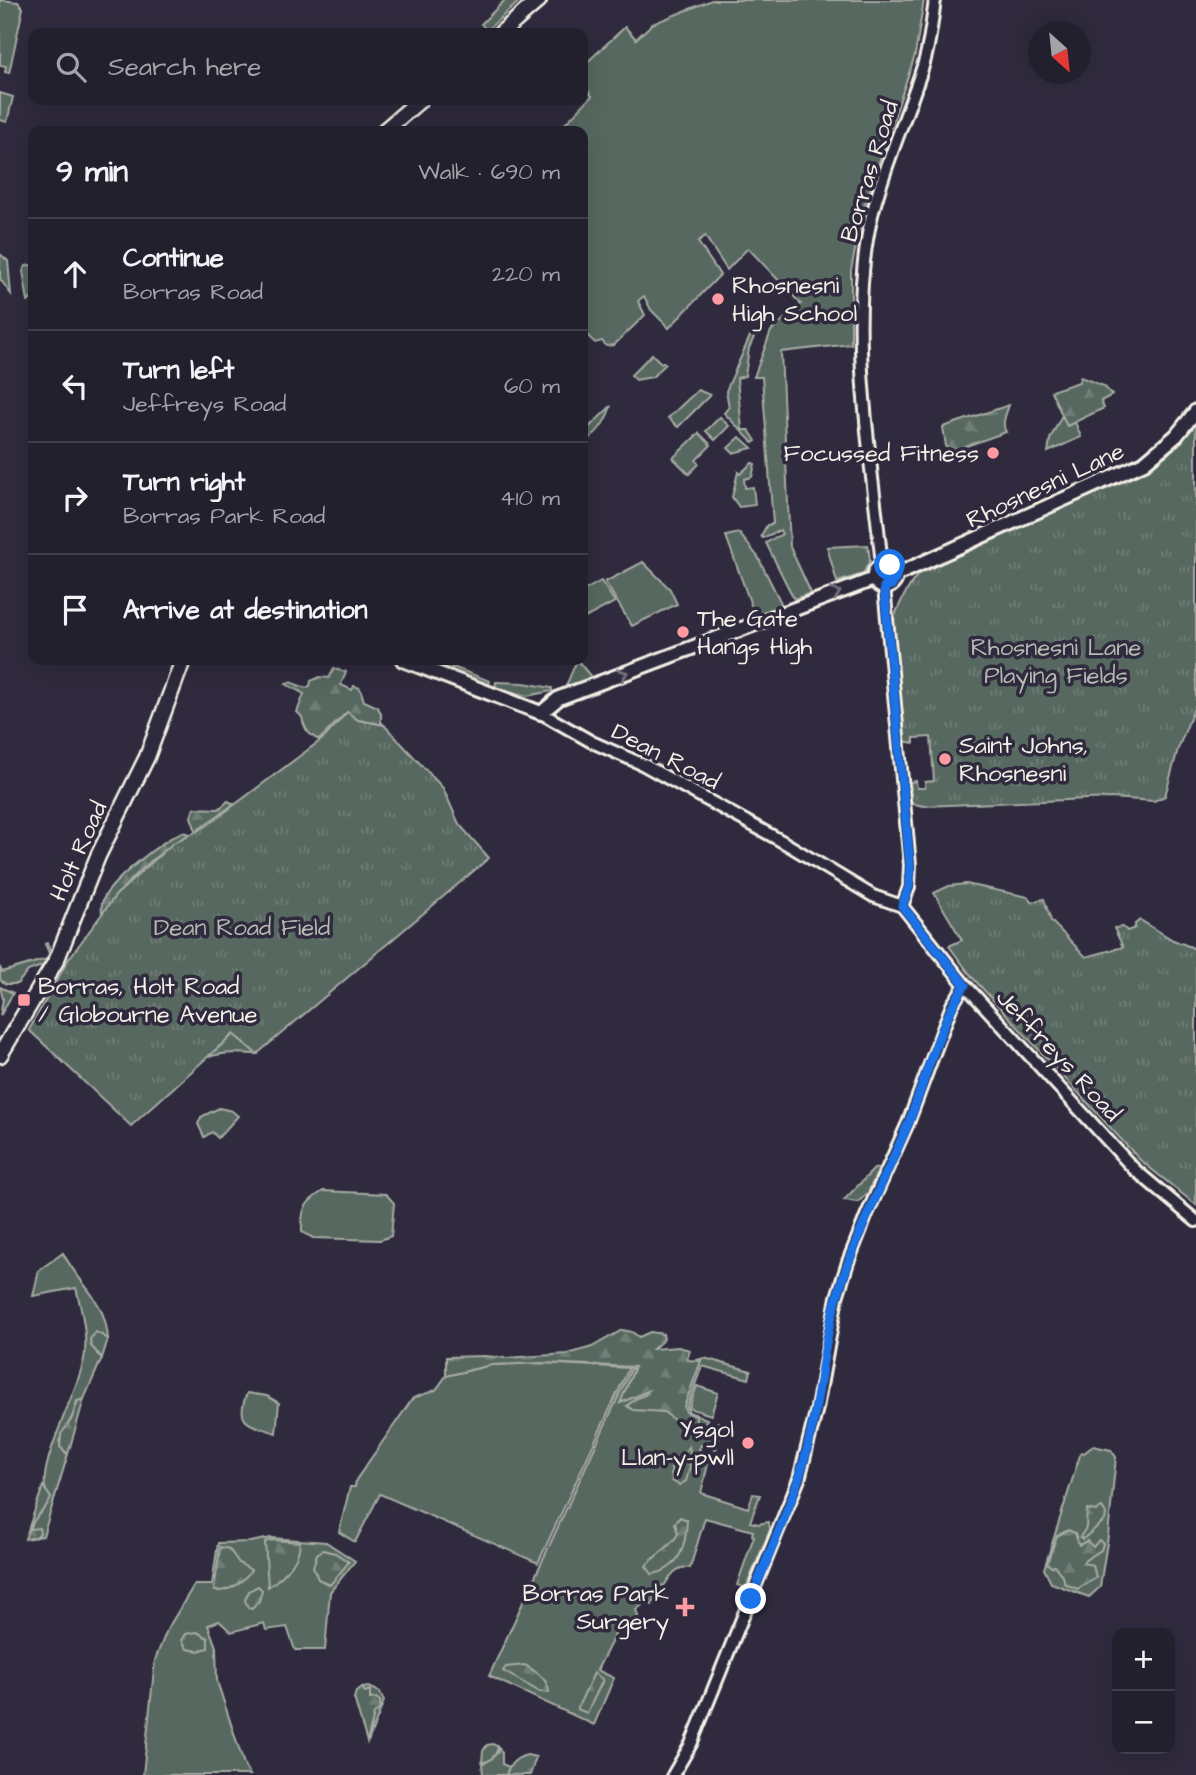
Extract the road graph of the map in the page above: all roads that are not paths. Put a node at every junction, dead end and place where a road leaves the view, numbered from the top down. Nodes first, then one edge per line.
1 (539, 0) edge
2 (935, 0) edge
3 (506, 28) edge
4 (414, 105) edge
5 (390, 126) edge
6 (1196, 411) edge
7 (882, 565) junction
8 (896, 575) junction
9 (879, 583) junction
10 (181, 665) edge
11 (416, 665) edge
12 (541, 713) junction
13 (902, 906) junction
14 (965, 985) junction
15 (0, 1055) edge
16 (1196, 1221) edge
17 (673, 1775) edge

1 - 3 main road
2 - 7 street, Borras Road
4 - 5 main road
6 - 8 main road, Rhosnesni Lane
7 - 8 main road
7 - 9 main road
8 - 9 main road
12 -> 9 main road
9 - 13 street
10 - 15 main road, Holt Road
11 - 12 main road, Dean Road
12 - 13 street, Dean Road
13 - 14 street, Jeffreys Road
14 - 16 street, Jeffreys Road
14 - 17 street

